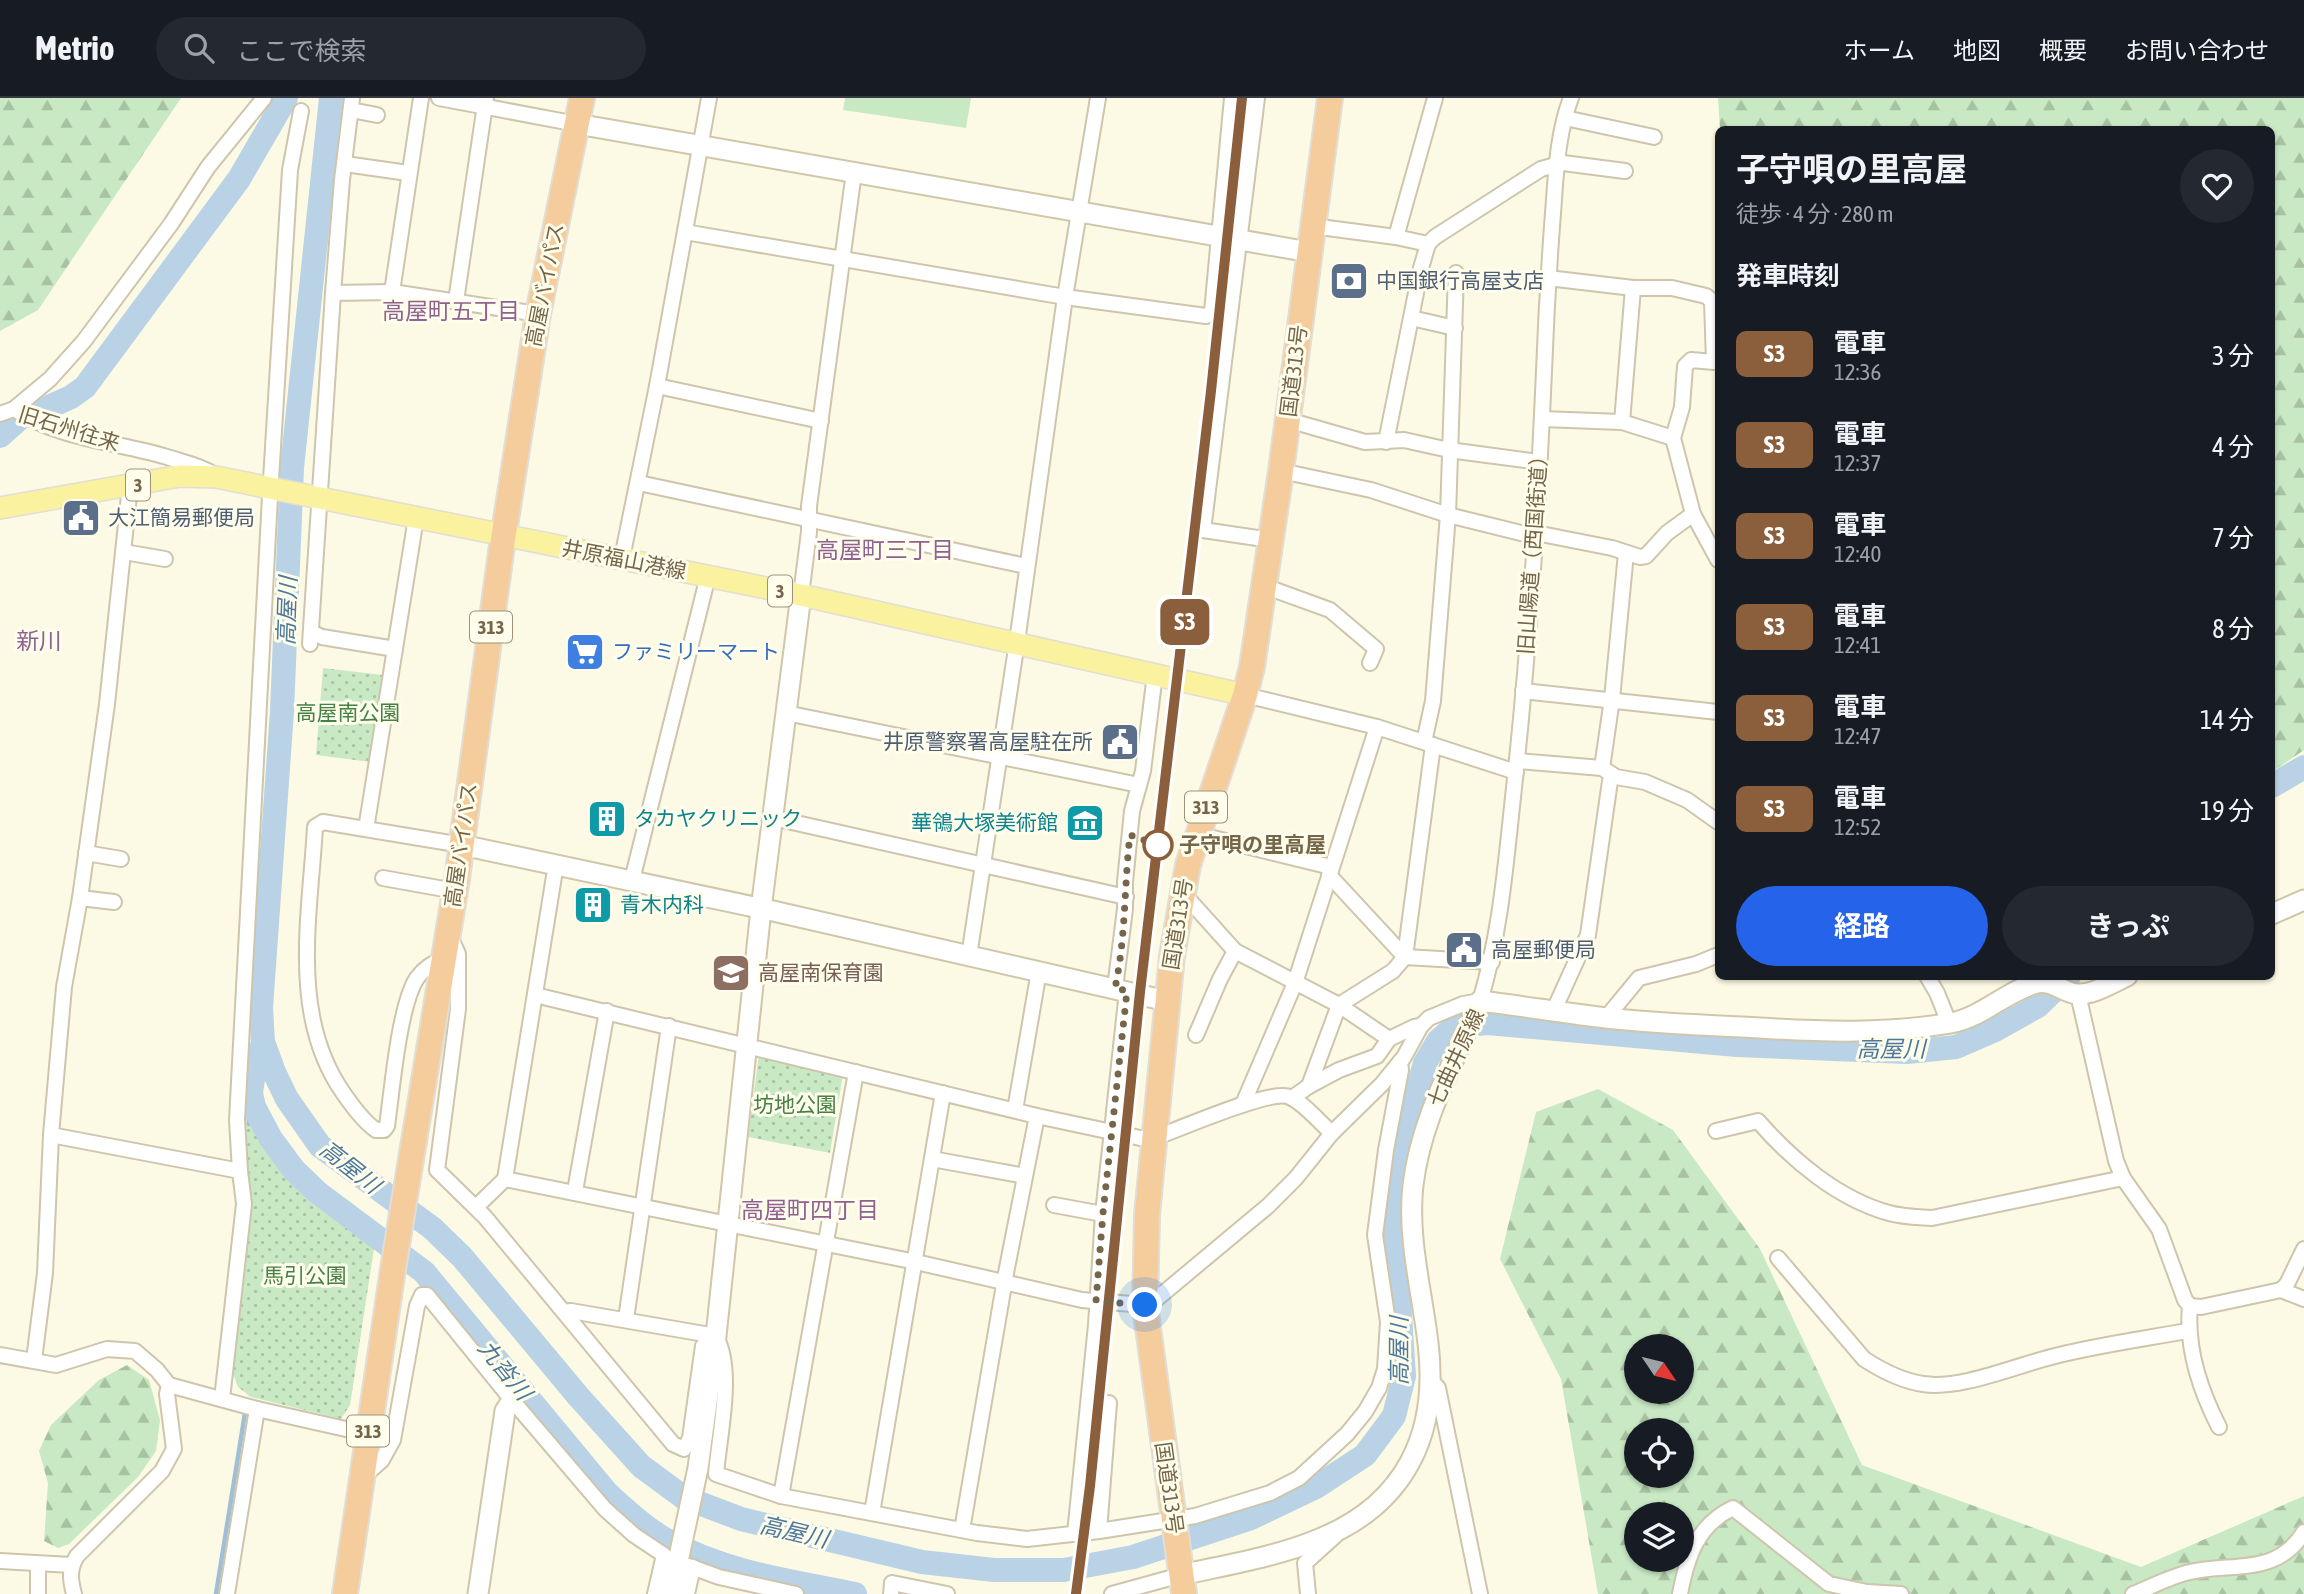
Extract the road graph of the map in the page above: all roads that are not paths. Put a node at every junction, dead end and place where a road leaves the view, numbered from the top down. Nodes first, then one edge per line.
1 (264, 98) edge
2 (421, 98) edge
3 (439, 98) edge
4 (582, 98) edge
5 (709, 98) edge
6 (1098, 98) edge
7 (1231, 98) edge
8 (1257, 98) edge
9 (1330, 98) edge
10 (1434, 98) edge
11 (1571, 98) edge
12 (486, 103) edge
13 (351, 104) edge
14 (301, 111) dead end
15 (377, 114) dead end
16 (1564, 118) junction
17 (577, 124) junction
18 (1654, 136) dead end
19 (702, 145) junction
20 (345, 164) junction
21 (1557, 164) junction
22 (1625, 171) dead end
23 (854, 172) junction
24 (408, 173) junction
25 (1079, 210) junction
26 (1312, 226) junction
27 (685, 232) junction
28 (1218, 235) junction
29 (1396, 236) junction
30 (1240, 239) junction
31 (1428, 244) junction
32 (1309, 252) junction
33 (843, 258) junction
34 (1456, 273) dead end
35 (1548, 278) junction
36 (1633, 288) junction
37 (392, 292) junction
38 (333, 293) junction
39 (1065, 297) junction
40 (456, 301) junction
41 (538, 314) junction
42 (1420, 320) dead end
43 (1455, 328) junction
44 (1715, 328) edge
45 (1715, 362) edge
46 (657, 386) junction
47 (7, 412) edge
48 (1542, 419) junction
49 (1288, 420) junction
50 (821, 421) junction
51 (1622, 422) junction
52 (1673, 438) junction
53 (1386, 442) junction
54 (1449, 450) junction
55 (1539, 462) junction
56 (1282, 471) junction
57 (216, 477) junction
58 (639, 483) junction
59 (130, 486) junction
60 (273, 488) junction
61 (316, 497) junction
62 (0, 508) edge
63 (1693, 514) junction
64 (1448, 515) junction
65 (416, 518) junction
66 (809, 520) junction
67 (1535, 534) junction
68 (503, 537) junction
69 (1271, 540) junction
70 (124, 552) junction
71 (1626, 553) junction
72 (1715, 554) edge
73 (622, 558) junction
74 (165, 559) dead end
75 (1026, 566) junction
76 (708, 576) junction
77 (1264, 586) junction
78 (801, 596) junction
79 (1017, 642) junction
80 (395, 649) junction
81 (1370, 663) dead end
82 (1155, 674) junction
83 (1523, 691) junction
84 (1245, 695) junction
85 (1612, 699) junction
86 (1715, 712) edge
87 (786, 713) junction
88 (1377, 727) junction
89 (1428, 743) junction
90 (1000, 756) junction
91 (1517, 766) junction
92 (1606, 771) junction
93 (1139, 785) junction
94 (774, 818) junction
95 (1715, 820) edge
96 (366, 829) junction
97 (1197, 834) junction
98 (462, 845) junction
99 (86, 853) junction
100 (121, 859) dead end
101 (556, 864) junction
102 (984, 866) junction
103 (1330, 871) junction
104 (383, 878) dead end
105 (632, 880) junction
106 (455, 891) junction
107 (1126, 897) junction
108 (1182, 897) junction
109 (80, 898) junction
110 (2304, 900) edge
111 (114, 902) dead end
112 (761, 909) junction
113 (2275, 913) edge
114 (448, 931) junction
115 (1235, 951) junction
116 (969, 956) junction
117 (1715, 956) edge
118 (1405, 957) junction
119 (442, 959) junction
120 (1492, 962) junction
121 (1039, 971) junction
122 (1929, 980) edge
123 (2118, 980) edge
124 (1294, 983) junction
125 (2062, 986) edge
126 (1121, 990) junction
127 (535, 995) junction
128 (1167, 1001) junction
129 (1478, 1004) junction
130 (1339, 1005) junction
131 (1554, 1010) junction
132 (607, 1011) junction
133 (1606, 1018) junction
134 (1949, 1023) junction
135 (669, 1026) junction
136 (1421, 1026) junction
137 (1196, 1035) dead end
138 (1389, 1039) junction
139 (747, 1045) junction
140 (1400, 1062) junction
141 (856, 1072) junction
142 (1309, 1086) junction
143 (943, 1093) junction
144 (1292, 1098) junction
145 (1243, 1104) junction
146 (1015, 1110) junction
147 (1037, 1116) junction
148 (1716, 1131) dead end
149 (1112, 1132) junction
150 (1332, 1133) junction
151 (51, 1135) junction
152 (1154, 1138) junction
153 (932, 1159) junction
154 (240, 1171) junction
155 (1025, 1176) junction
156 (2123, 1178) junction
157 (505, 1179) junction
158 (575, 1191) junction
159 (1054, 1205) dead end
160 (642, 1206) junction
161 (476, 1208) junction
162 (1103, 1213) junction
163 (726, 1223) junction
164 (824, 1243) junction
165 (2304, 1249) edge
166 (1779, 1258) dead end
167 (916, 1262) junction
168 (1005, 1283) junction
169 (2281, 1290) junction
170 (2304, 1299) edge
171 (1096, 1301) junction
172 (1145, 1305) junction
173 (2190, 1306) junction
174 (564, 1312) junction
175 (626, 1319) junction
176 (2188, 1331) junction
177 (716, 1336) junction
178 (1, 1360) edge
179 (34, 1360) junction
180 (1431, 1380) junction
181 (169, 1385) junction
182 (222, 1399) junction
183 (512, 1400) junction
184 (1109, 1404) dead end
185 (257, 1409) junction
186 (2219, 1427) dead end
187 (368, 1434) junction
188 (361, 1478) junction
189 (781, 1496) junction
190 (872, 1513) junction
191 (1173, 1521) junction
192 (1342, 1528) junction
193 (962, 1530) junction
194 (1099, 1531) junction
195 (2304, 1532) edge
196 (1075, 1534) junction
197 (0, 1561) edge
198 (679, 1561) junction
199 (38, 1565) junction
200 (71, 1566) junction
201 (1182, 1579) edge
202 (38, 1594) edge
203 (74, 1594) edge
204 (227, 1594) edge
205 (345, 1594) edge
206 (478, 1594) edge
207 (655, 1594) edge
208 (671, 1594) edge
209 (687, 1594) edge
210 (796, 1594) edge
211 (891, 1594) edge
212 (947, 1594) edge
213 (1112, 1594) edge
214 (1308, 1594) edge
215 (1480, 1594) edge
216 (1680, 1594) edge
217 (1901, 1594) edge
218 (2133, 1594) edge

1 - 47 street
2 - 24 street
3 - 12 street
4 - 17 highway, 高屋バイパス / 313
5 - 19 street
6 - 25 street
7 - 28 street
8 - 30 street
9 - 26 highway, 国道313号 / 313
10 - 29 street
11 - 16 street, 旧山陽道（西国街道）
12 - 17 street
12 - 40 street
13 - 15 street
13 - 20 street
14 - 60 street
16 - 18 street
16 - 21 street, 旧山陽道（西国街道）
17 - 19 street
17 - 41 highway, 高屋バイパス / 313
19 - 23 street
19 - 27 street
20 - 24 street
20 - 38 street
21 - 22 street
21 - 31 street
21 - 35 street, 旧山陽道（西国街道）
23 - 25 street
23 - 33 street
24 - 37 street
25 - 28 street
25 - 39 street
26 - 29 street
26 - 32 highway, 国道313号 / 313
27 - 33 street
27 - 46 street
28 - 30 street
28 - 39 street
29 - 31 street
30 - 32 street
30 - 69 street
31 - 53 street
32 - 49 highway, 国道313号 / 313
33 - 39 street
33 - 50 street
34 - 43 street
35 - 36 street
35 - 48 street, 旧山陽道（西国街道）
36 - 44 street
36 - 51 street
37 - 38 street
37 - 40 street
38 - 61 street
39 - 75 street
40 - 41 street
41 - 68 highway, 高屋バイパス / 313
42 - 43 street
43 - 54 street
45 - 52 street
46 - 50 street
46 - 58 street
47 - 57 street, 旧石州往来
48 - 51 street
48 - 55 street, 旧山陽道（西国街道）
49 - 53 street
49 - 56 highway, 国道313号 / 313
50 - 66 street
51 - 52 street
52 - 63 street
53 - 54 street
54 - 55 street
54 - 64 street
55 - 67 street, 旧山陽道（西国街道）
56 - 64 street
56 - 69 highway, 国道313号 / 313
57 - 59 main road, 井原福山港線 / 3
57 - 60 main road, 井原福山港線 / 3
58 - 66 street
58 - 73 street
59 - 62 main road, 井原福山港線 / 3
59 - 70 street
60 - 61 main road, 井原福山港線 / 3
60 - 154 street
61 - 65 main road, 井原福山港線 / 3
61 - 80 street
63 - 71 street
63 - 72 street
64 - 67 street
64 - 89 street
65 - 68 main road, 井原福山港線 / 3
65 - 80 street
66 - 75 street
66 - 78 street
67 - 71 street
67 - 83 street, 旧山陽道（西国街道）
68 - 73 main road, 井原福山港線 / 3
68 - 98 highway, 高屋バイパス / 313
69 - 77 highway, 国道313号 / 313
70 - 74 street
70 - 99 street
71 - 85 street
73 - 76 main road, 井原福山港線 / 3
75 - 79 street
76 - 78 main road, 井原福山港線 / 3
76 - 105 street
77 - 81 street
77 - 84 highway, 国道313号 / 313
78 - 79 main road, 井原福山港線 / 3
78 - 87 street
79 - 82 main road, 井原福山港線 / 3
79 - 90 street
80 - 96 street
82 - 84 main road, 井原福山港線 / 3
82 - 93 street
83 - 85 street
83 - 91 street, 旧山陽道（西国街道）
84 - 88 street
84 - 97 highway, 国道313号 / 313
85 - 86 street
85 - 92 street
87 - 90 street
87 - 94 street
88 - 89 street
88 - 103 street
89 - 91 street
89 - 118 street
90 - 93 street
90 - 102 street
91 - 92 street
91 - 120 street, 旧山陽道（西国街道）
92 - 95 street
92 - 131 street
93 - 107 street
94 - 102 street
94 - 112 street
96 - 98 street
96 - 119 street
97 - 103 street
97 - 108 highway, 国道313号 / 313
98 - 101 street
98 - 106 highway, 高屋バイパス / 313
99 - 100 street
99 - 109 street
101 - 105 street
101 - 127 street
102 - 107 street
102 - 116 street
103 - 118 street
103 - 124 street
104 - 106 street
105 - 112 street
106 - 114 highway, 高屋バイパス / 313
107 - 126 street
108 - 115 street
108 - 128 highway, 国道313号 / 313
109 - 111 street
109 - 151 street
110 - 113 street
112 - 116 street
112 - 139 street
114 - 119 highway, 高屋バイパス / 313
114 - 161 street
115 - 124 street
115 - 137 street
116 - 121 street
117 - 133 street
118 - 120 street
118 - 130 street
119 - 187 highway, 高屋バイパス / 313
120 - 129 street, 旧山陽道（西国街道）
121 - 126 street
121 - 146 street
122 - 134 street
123 - 125 street, 七曲井原線
124 - 130 street
124 - 145 street
125 - 134 street, 七曲井原線
125 - 156 street
126 - 128 street
126 - 149 street
127 - 132 street
127 - 157 street
128 - 152 highway, 国道313号 / 313
129 - 131 street, 七曲井原線
129 - 136 street
129 - 180 street, 七曲井原線
130 - 138 street
130 - 142 street
131 - 133 street, 七曲井原線
132 - 135 street
132 - 158 street
133 - 134 street, 七曲井原線
135 - 139 street
135 - 160 street
136 - 138 street
136 - 140 street
138 - 142 street
139 - 141 street
139 - 163 street
140 - 150 street
140 - 191 street
141 - 143 street
141 - 164 street
142 - 144 street
143 - 146 street
143 - 153 street
144 - 145 street
144 - 150 street
145 - 152 street
146 - 147 street
147 - 149 street
147 - 155 street
148 - 156 street
149 - 152 street
149 - 162 street
150 - 172 street
151 - 154 street
151 - 179 street
152 - 172 highway, 国道313号 / 313
153 - 155 street
153 - 167 street
154 - 182 street
155 - 168 street
156 - 173 street
157 - 158 street
157 - 161 street
158 - 160 street
159 - 162 street
160 - 163 street
160 - 175 street
161 - 174 street
162 - 171 street
163 - 164 street
163 - 177 street
164 - 167 street
164 - 189 street
165 - 169 street
166 - 176 street
167 - 168 street
167 - 190 street
168 - 171 street
168 - 193 street
169 - 170 street
169 - 173 street
171 - 172 street
171 - 196 street
172 - 191 highway, 国道313号 / 313
173 - 176 street
174 - 175 street
174 - 177 street
175 - 177 street
176 - 186 street
177 - 189 street
177 - 198 street
178 - 179 street
179 - 181 street
180 - 192 street, 七曲井原線
180 - 215 street
181 - 182 street
181 - 200 street
182 - 185 street
183 - 188 street
183 - 198 street
183 - 206 street
184 - 194 street
185 - 187 street
185 - 204 street
187 - 188 highway, 高屋バイパス / 313
188 - 205 highway, 高屋バイパス / 313
189 - 190 street
190 - 193 street
191 - 194 street
191 - 201 highway, 国道313号 / 313
192 - 201 street, 七曲井原線
192 - 214 street
193 - 196 street
194 - 196 street
195 - 218 street
197 - 199 street
198 - 207 street
198 - 208 street
198 - 209 street
198 - 210 street
199 - 200 street
199 - 202 street
200 - 203 street
201 - 213 street
211 - 212 street
216 - 217 street

